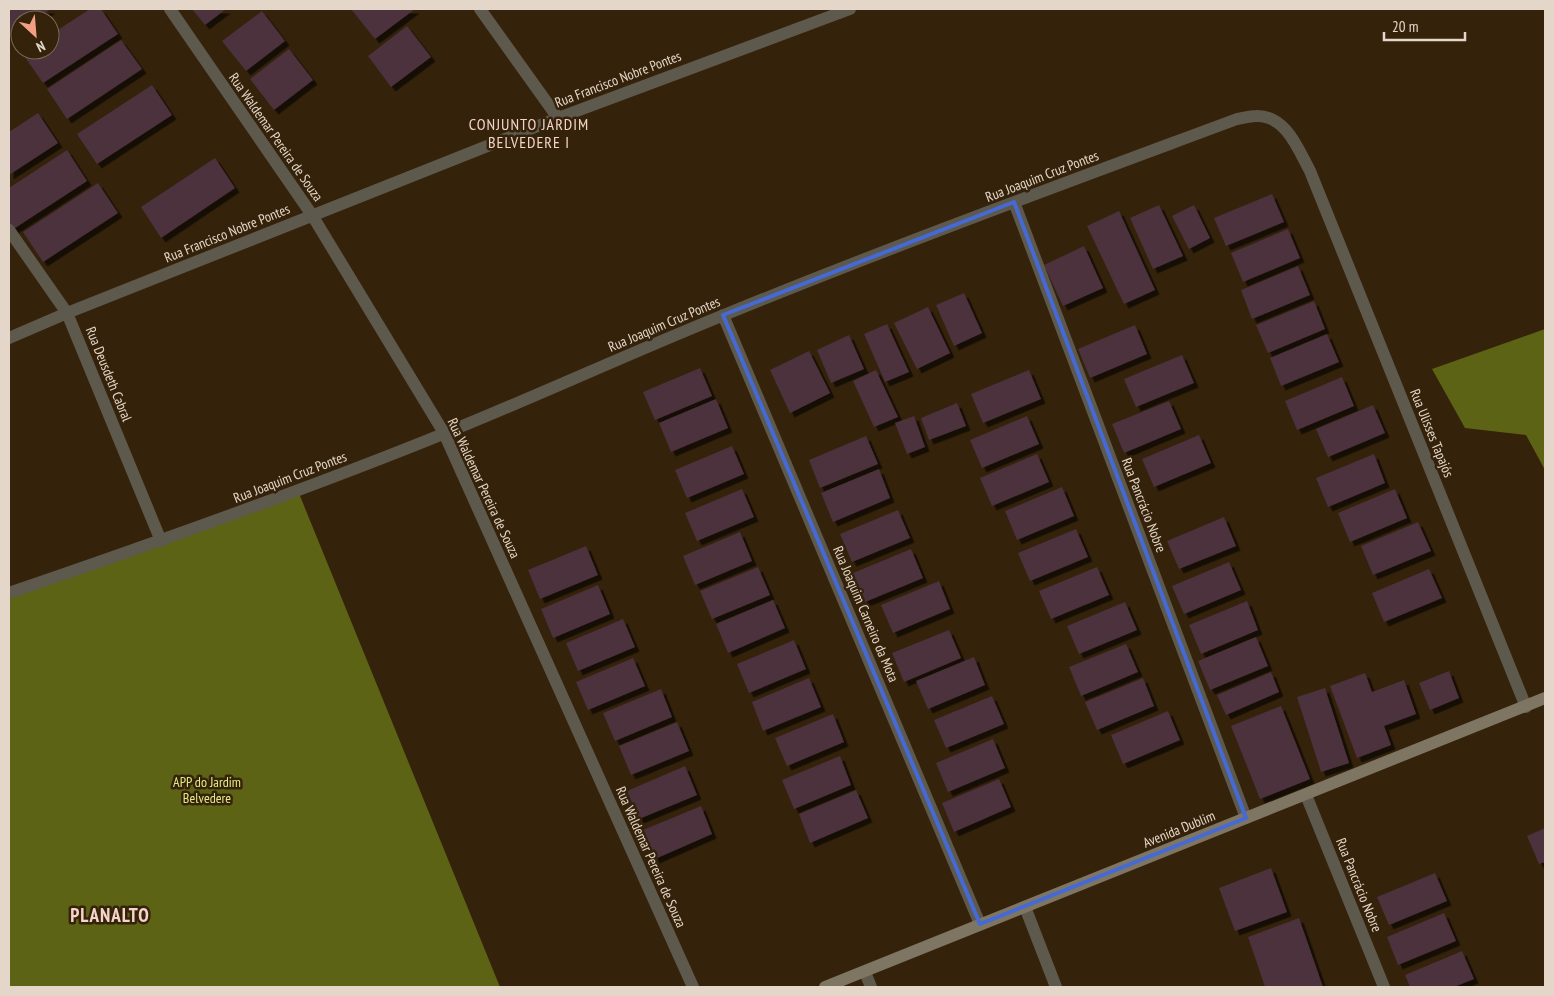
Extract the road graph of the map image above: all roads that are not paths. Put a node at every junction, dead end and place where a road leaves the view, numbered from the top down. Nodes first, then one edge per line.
1 (170, 9) edge
2 (480, 9) edge
3 (850, 9) edge
4 (558, 118) junction
5 (1310, 171) joint
6 (1014, 202) junction
7 (312, 215) junction
8 (9, 230) edge
9 (67, 312) junction
10 (723, 315) junction
11 (9, 338) edge
12 (444, 433) junction
13 (161, 541) junction
14 (9, 593) edge
15 (1545, 698) edge
16 (1526, 707) junction
17 (1306, 795) junction
18 (1246, 818) junction
19 (1024, 906) junction
20 (980, 924) junction
21 (865, 972) junction
22 (693, 987) edge
23 (825, 987) edge
24 (871, 987) edge
25 (1056, 987) edge
26 (1384, 987) edge

1 - 7 street, Rua Waldemar Pereira de Souza
2 - 4 street
3 - 4 street, Rua Francisco Nobre Pontes
4 - 7 street, Rua Francisco Nobre Pontes
5 - 6 street, Rua Joaquim Cruz Pontes
5 - 16 street, Rua Ulisses Tapajós
6 - 10 street, Rua Joaquim Cruz Pontes
6 - 18 street, Rua Pancrácio Nobre
7 - 9 street, Rua Francisco Nobre Pontes
7 - 12 street, Rua Waldemar Pereira de Souza
8 - 9 street, Rua Deusdeth Cabral
9 - 11 street, Rua Francisco Nobre Pontes
9 - 13 street, Rua Deusdeth Cabral
10 - 12 street, Rua Joaquim Cruz Pontes
10 - 20 street, Rua Joaquim Carneiro da Mota
12 - 13 street, Rua Joaquim Cruz Pontes
12 - 22 street, Rua Waldemar Pereira de Souza
13 - 14 street, Rua Joaquim Cruz Pontes
15 - 16 street, Avenida Dublim
16 - 17 street, Avenida Dublim
17 - 18 street, Avenida Dublim
17 - 26 street, Rua Pancrácio Nobre
18 - 19 street, Avenida Dublim
19 - 20 street, Avenida Dublim
19 - 25 street
20 - 21 street, Avenida Dublim
21 - 23 street, Avenida Dublim
21 - 24 street

